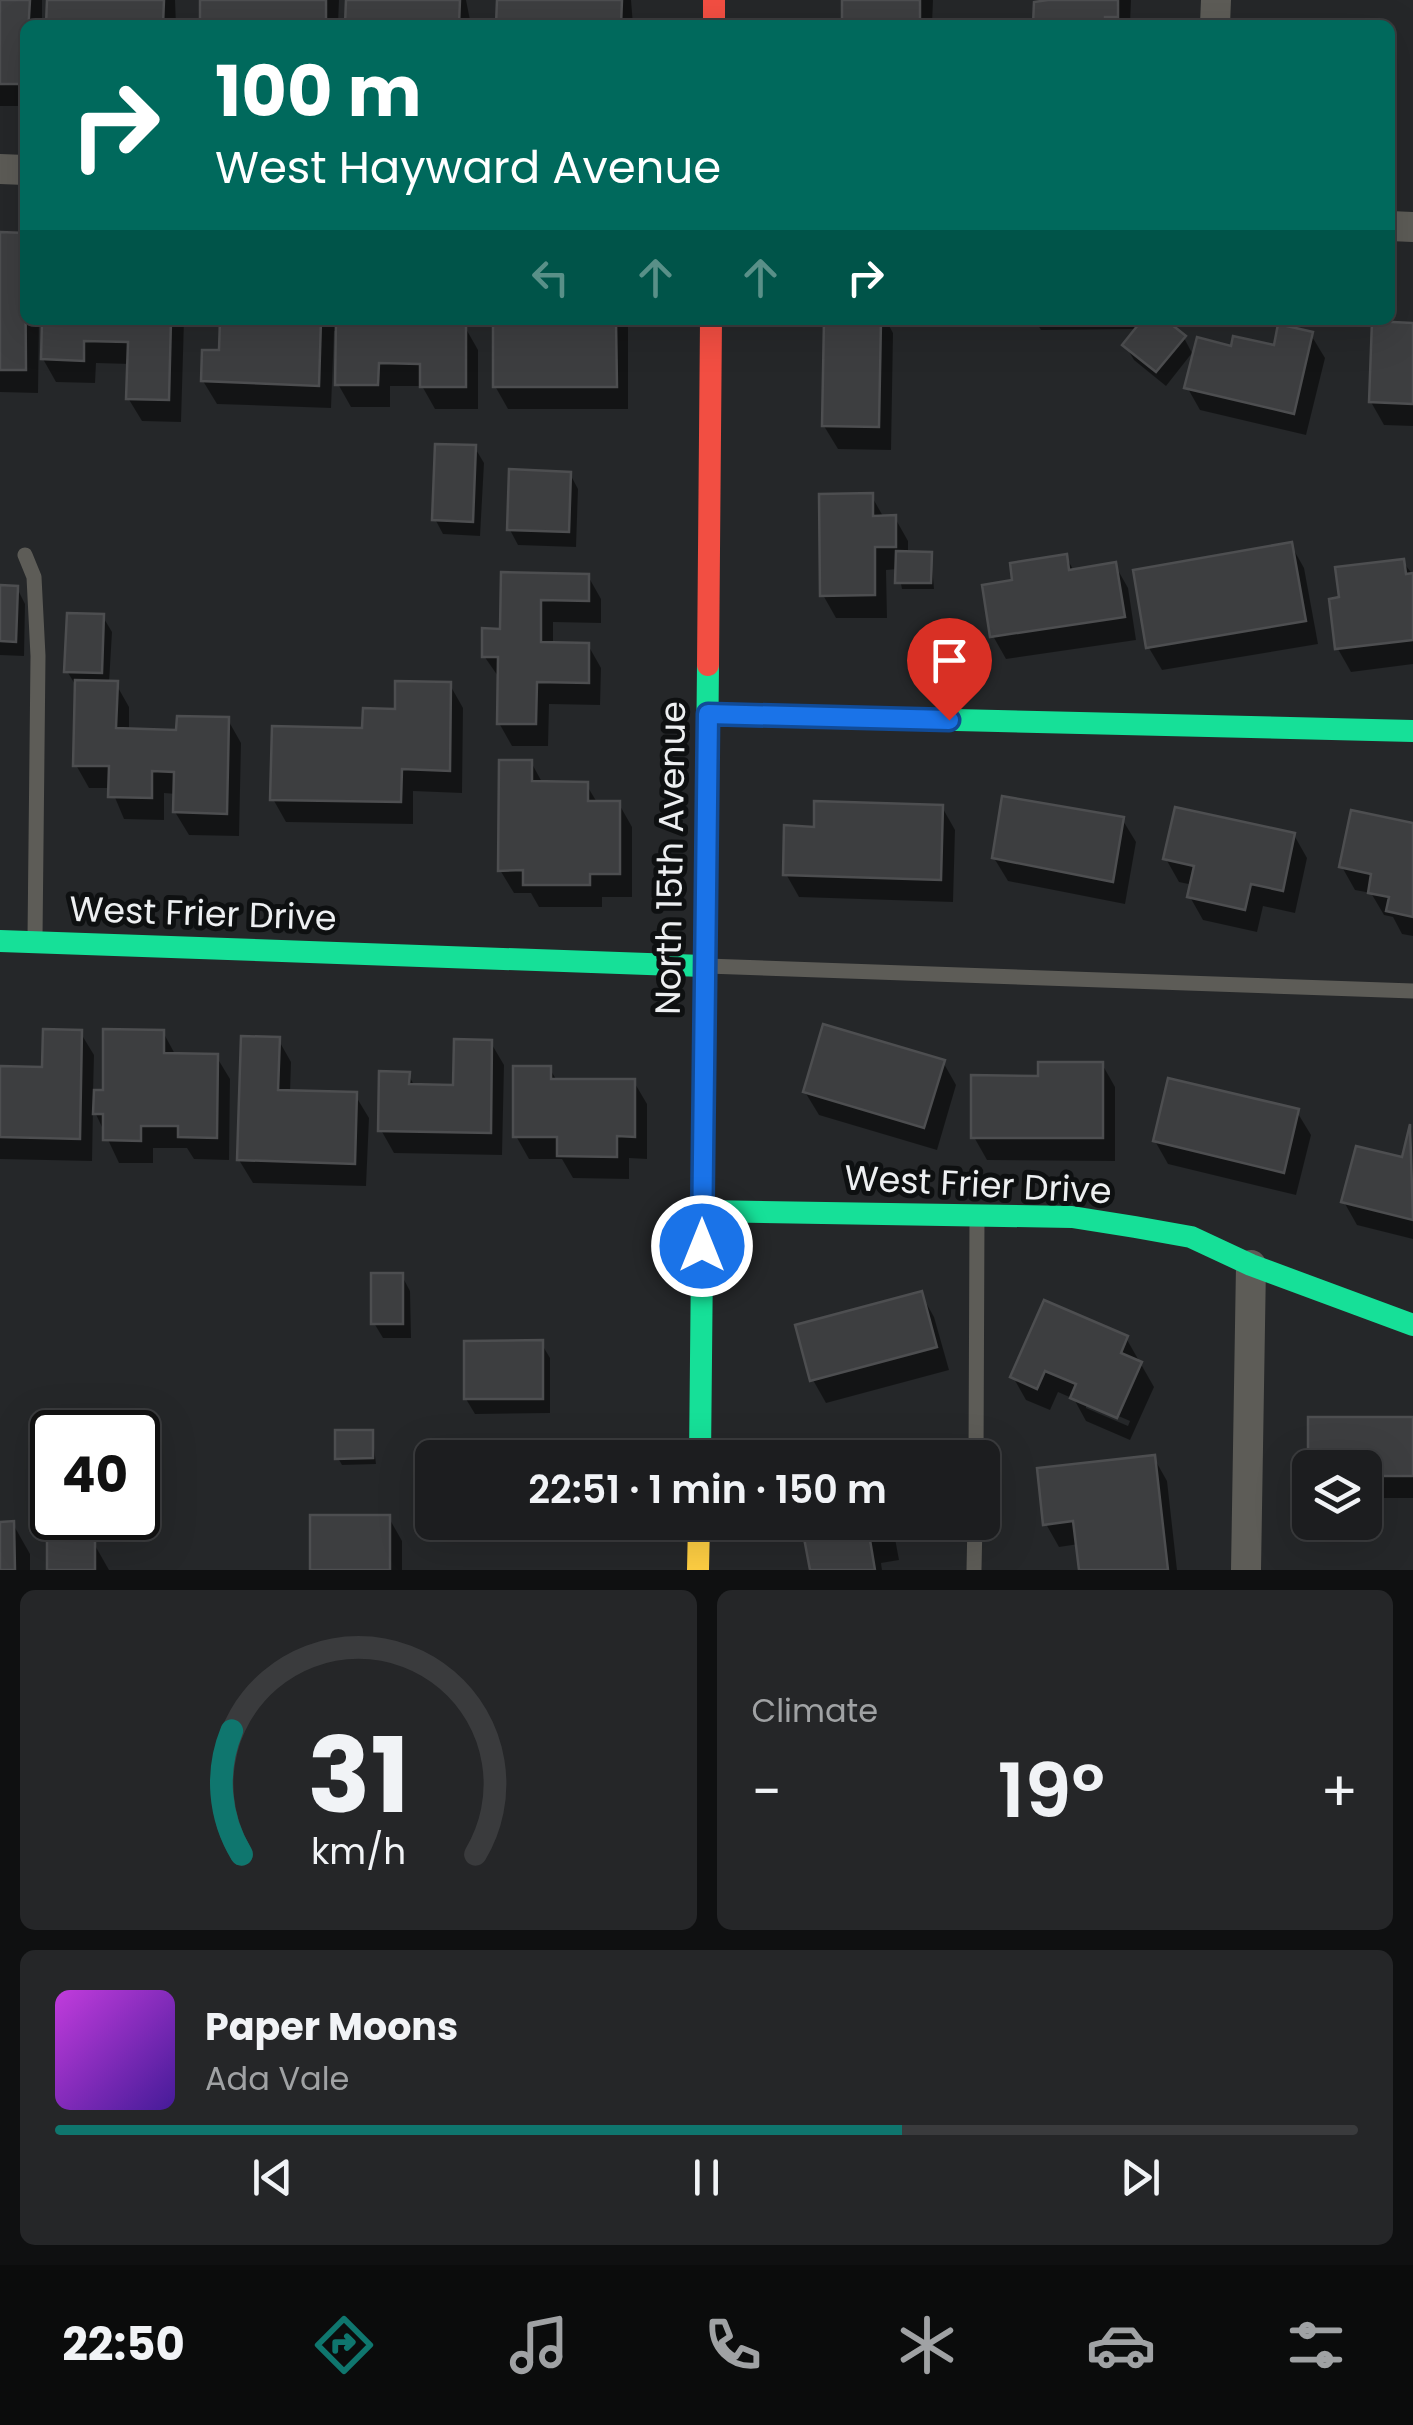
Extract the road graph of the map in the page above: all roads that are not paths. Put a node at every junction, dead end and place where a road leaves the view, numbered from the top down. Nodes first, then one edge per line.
1 (711, 325) edge
2 (25, 556) dead end
3 (708, 714) junction
4 (1413, 731) edge
5 (0, 941) edge
6 (34, 942) junction
7 (703, 966) junction
8 (1413, 992) edge
9 (702, 1210) junction
10 (977, 1214) junction
11 (1250, 1265) junction
12 (1413, 1325) edge
13 (700, 1440) edge
14 (976, 1440) edge
15 (699, 1540) edge
16 (975, 1540) edge
17 (698, 1570) edge
18 (974, 1570) edge
19 (1246, 1570) edge

1 - 3 street, North 15th Avenue
2 - 6 lane
3 - 4 street
3 - 7 street, North 15th Avenue
5 - 6 street, West Frier Drive
6 - 7 street, West Frier Drive
7 - 8 lane
7 - 9 street, North 15th Avenue
9 - 10 street, West Frier Drive
9 - 13 street, North 15th Avenue
10 - 11 street, West Frier Drive
10 - 14 lane
11 - 12 street, West Frier Drive
11 - 19 street
15 - 17 street
16 - 18 lane

